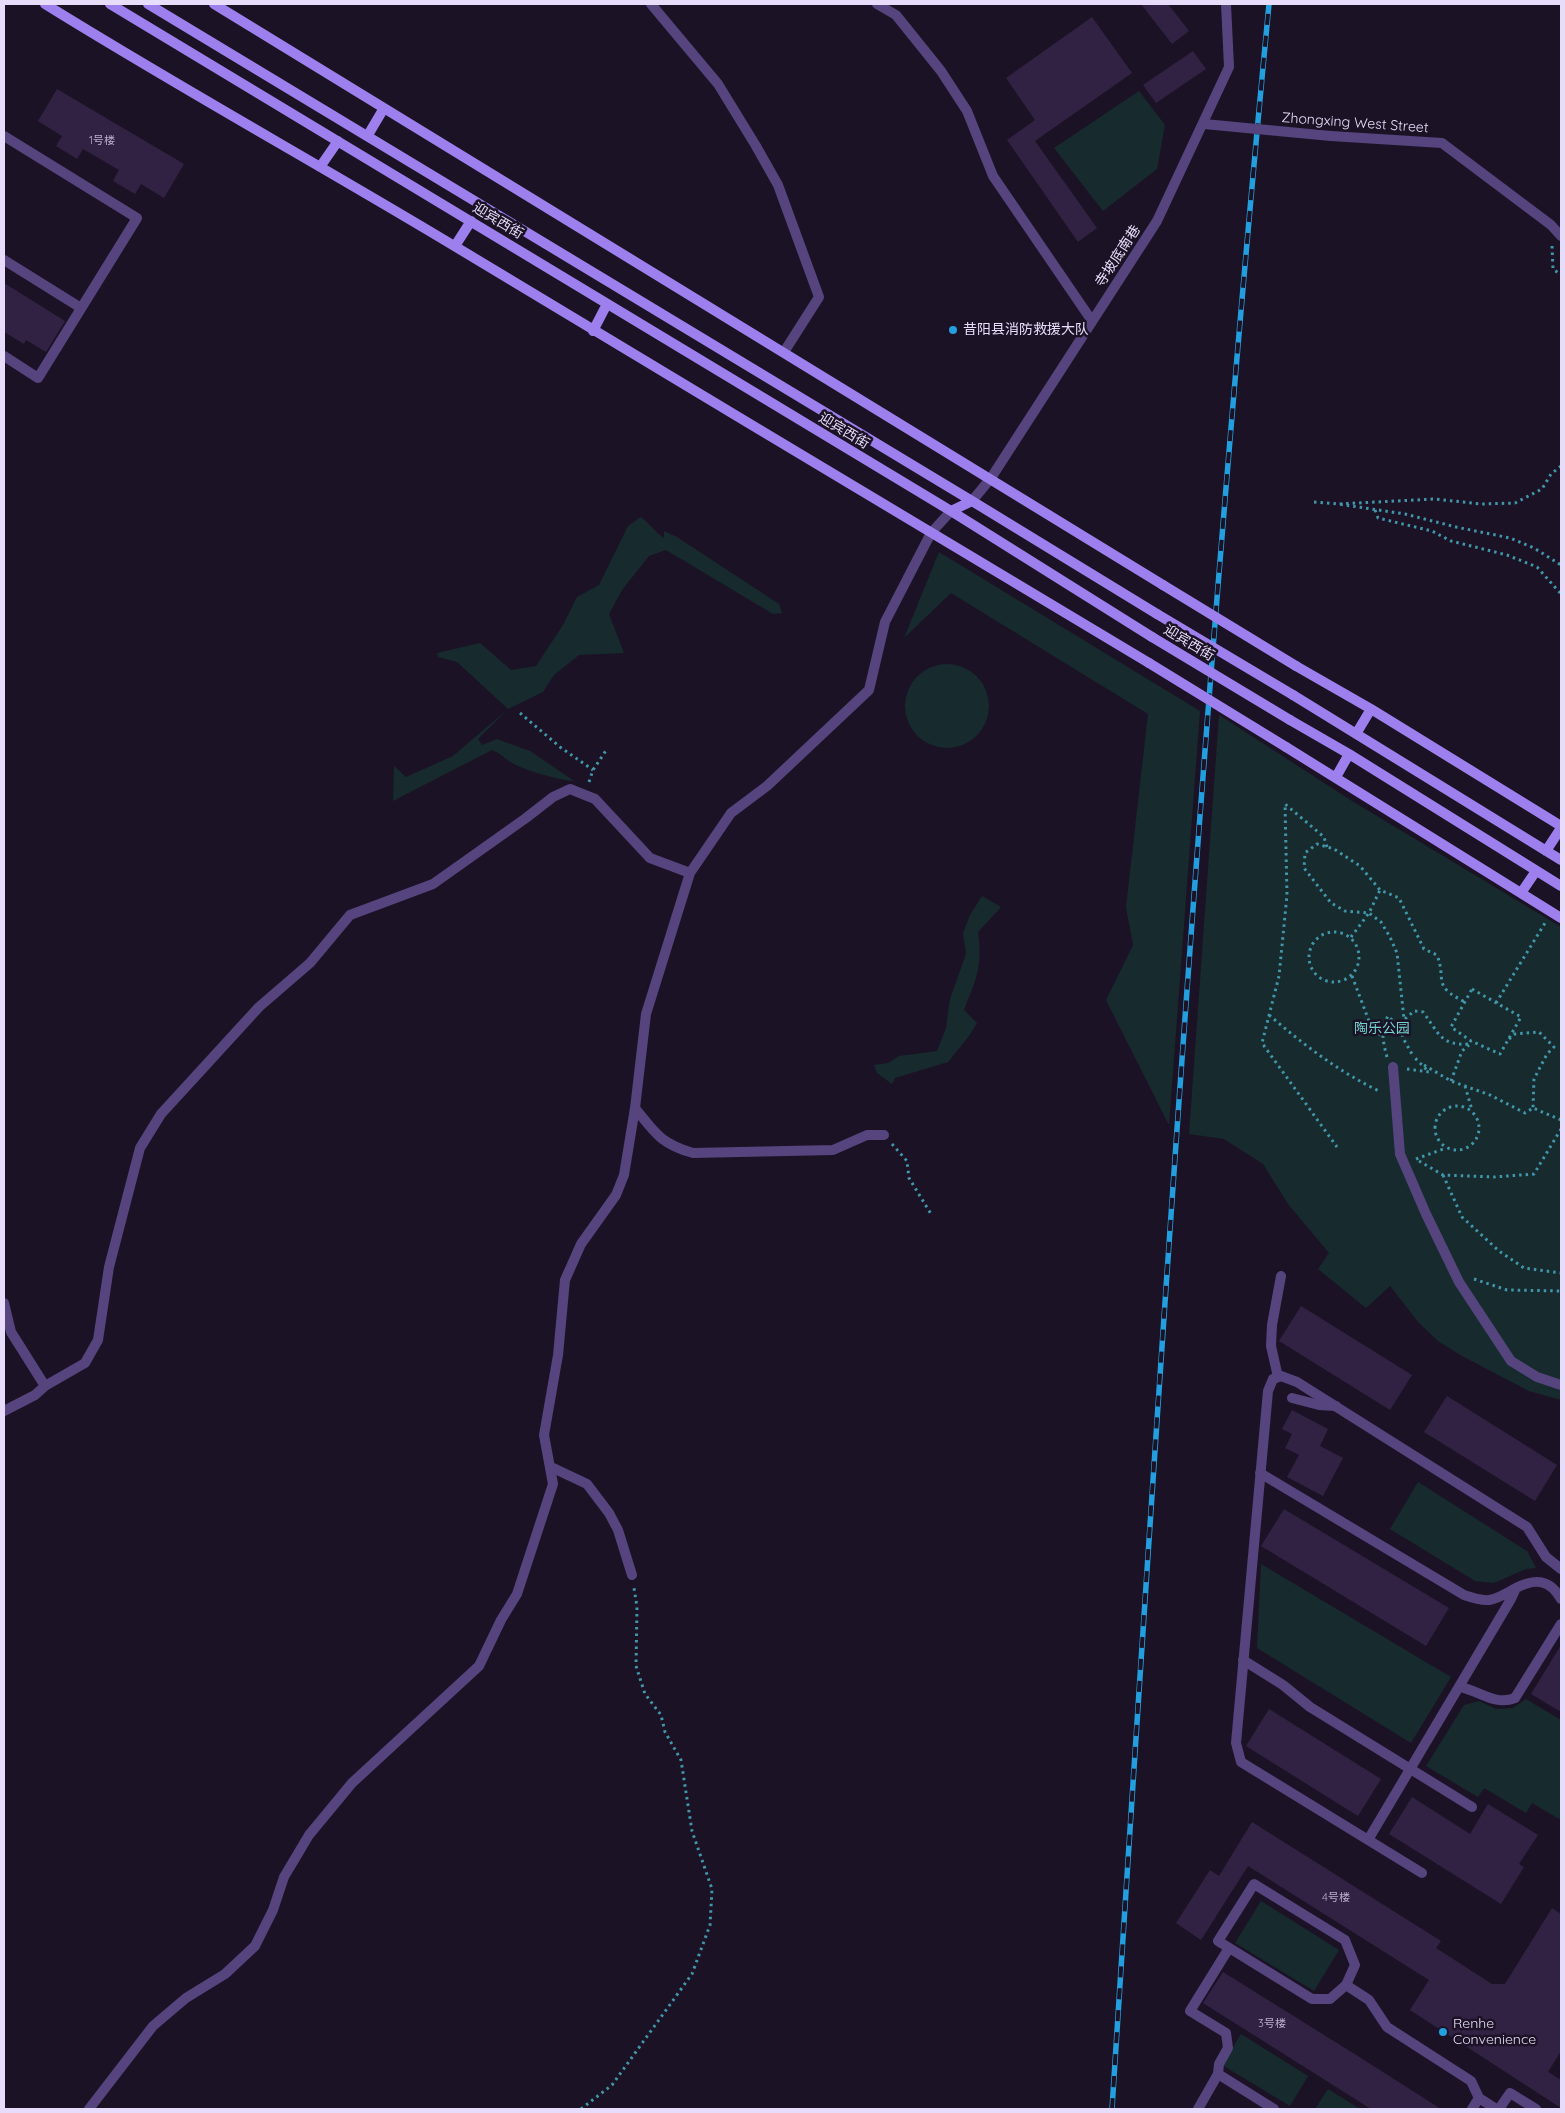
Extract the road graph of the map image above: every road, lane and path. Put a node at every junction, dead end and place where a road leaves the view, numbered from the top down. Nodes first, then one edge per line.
1 (45, 4) edge
2 (110, 4) edge
3 (148, 4) edge
4 (214, 4) edge
5 (651, 4) edge
6 (877, 4) edge
7 (1226, 4) edge
8 (384, 108) junction
9 (1204, 124) junction
10 (368, 135) junction
11 (4, 136) edge
12 (338, 141) junction
13 (320, 166) junction
14 (471, 221) junction
15 (1551, 225) junction
16 (1561, 236) edge
17 (456, 246) junction
18 (4, 260) edge
19 (1561, 275) edge
20 (607, 304) junction
21 (82, 308) junction
22 (1092, 321) junction
23 (593, 330) junction
24 (784, 352) junction
25 (4, 356) edge
26 (1561, 466) edge
27 (991, 478) junction
28 (972, 500) junction
29 (1314, 502) dead end
30 (1338, 504) junction
31 (1375, 509) junction
32 (951, 511) junction
33 (931, 533) junction
34 (1561, 565) edge
35 (1561, 594) edge
36 (1371, 709) junction
37 (520, 713) dead end
38 (1356, 734) junction
39 (608, 749) dead end
40 (1349, 754) junction
41 (593, 770) junction
42 (1336, 777) junction
43 (584, 794) junction
44 (1561, 827) edge
45 (1327, 847) junction
46 (1546, 851) junction
47 (1561, 860) edge
48 (1536, 870) junction
49 (690, 873) junction
50 (1561, 886) edge
51 (1380, 890) junction
52 (1521, 893) junction
53 (1369, 913) junction
54 (1557, 915) edge
55 (1351, 937) junction
56 (1352, 976) junction
57 (1465, 1002) junction
58 (1496, 1003) junction
59 (1269, 1015) junction
60 (1404, 1020) junction
61 (1400, 1028) junction
62 (1382, 1036) junction
63 (1508, 1039) junction
64 (1470, 1043) junction
65 (1413, 1056) junction
66 (1393, 1067) junction
67 (1451, 1081) junction
68 (1464, 1085) junction
69 (1395, 1099) junction
70 (634, 1108) junction
71 (1533, 1108) junction
72 (1472, 1110) junction
73 (1561, 1120) edge
74 (1561, 1129) edge
75 (884, 1135) joint
76 (1337, 1147) dead end
77 (1446, 1148) junction
78 (1400, 1154) junction
79 (1415, 1160) junction
80 (1443, 1175) junction
81 (931, 1214) dead end
82 (1561, 1273) edge
83 (1281, 1276) dead end
84 (1459, 1282) junction
85 (1561, 1291) edge
86 (4, 1303) edge
87 (1278, 1377) junction
88 (1561, 1385) edge
89 (45, 1386) junction
90 (1292, 1398) dead end
91 (1336, 1406) junction
92 (4, 1411) edge
93 (551, 1467) junction
94 (1260, 1473) junction
95 (1561, 1569) edge
96 (632, 1575) joint
97 (1558, 1584) edge
98 (1516, 1588) junction
99 (1561, 1599) edge
100 (1561, 1624) edge
101 (1243, 1660) junction
102 (1460, 1687) junction
103 (1411, 1769) junction
104 (1472, 1807) dead end
105 (1368, 1840) junction
106 (1422, 1874) dead end
107 (1229, 1948) junction
108 (1346, 1985) junction
109 (1218, 2074) junction
110 (1479, 2098) junction
111 (89, 2109) edge
112 (581, 2109) edge
113 (1198, 2109) edge
114 (1274, 2109) edge
115 (1472, 2109) edge
116 (1498, 2109) edge
117 (1536, 2109) edge

1 - 13 main road
2 - 12 main road, 迎宾西街
3 - 10 main road, 迎宾西街
4 - 8 main road
5 - 24 street
6 - 22 street
7 - 9 street, 寺坡底南巷
8 - 10 main road
8 - 24 main road
9 - 15 street, Zhongxing West Street, bridge
9 - 22 street, 寺坡底南巷
10 - 28 main road, 迎宾西街
11 - 21 street
12 - 13 main road
12 - 14 main road, 迎宾西街
13 - 17 main road
14 - 17 main road
14 - 20 main road, 迎宾西街
15 - 16 street, Zhongxing West Street
15 - 19 path
17 - 23 main road
18 - 21 street
20 - 23 main road
20 - 32 main road, 迎宾西街
21 - 25 street
22 - 27 street, 寺坡底南巷
23 - 33 main road
24 - 27 main road
26 - 30 path
27 - 28 street, 寺坡底南巷
27 - 36 main road, bridge
28 - 32 main road
28 - 38 main road, 迎宾西街, bridge
29 - 30 path
30 - 31 path
31 - 34 path
31 - 35 path
32 - 33 street
32 - 40 main road, 迎宾西街, bridge
33 - 42 main road, bridge
33 - 49 street
36 - 38 main road
36 - 44 main road
37 - 41 path
38 - 46 main road, 迎宾西街
39 - 41 path
40 - 42 main road
40 - 48 main road, 迎宾西街
41 - 43 path
42 - 52 main road
43 - 49 street
43 - 89 street
44 - 46 main road
45 - 51 path
45 - 53 path
45 - 59 path
46 - 47 main road, 迎宾西街
48 - 50 main road, 迎宾西街
48 - 52 main road
49 - 70 street
51 - 53 path
51 - 57 path
52 - 54 main road
53 - 55 path
53 - 60 path
54 - 58 path
55 - 56 path
55 - 56 path
56 - 62 path
57 - 58 path
57 - 64 path
58 - 63 path
59 - 69 path
59 - 76 path
60 - 61 path
60 - 64 path
61 - 62 path
61 - 65 path
62 - 66 path
63 - 64 path
63 - 71 path
64 - 67 path
65 - 66 path
65 - 67 path
66 - 69 street
67 - 68 path
68 - 71 path
68 - 72 path
69 - 78 street
70 - 75 street
70 - 93 street
71 - 73 path
72 - 77 path
72 - 77 path
74 - 80 path
75 - 81 path
77 - 79 path
78 - 79 path
78 - 84 street
79 - 80 path
80 - 82 path
83 - 87 street
84 - 85 path
84 - 88 street
86 - 89 street
87 - 91 street
87 - 94 street
89 - 92 street
90 - 91 street
91 - 95 street
93 - 96 street
93 - 111 street
94 - 98 street
94 - 101 street
96 - 112 path
97 - 98 street
97 - 99 street
98 - 102 street
100 - 102 street
101 - 103 street
101 - 105 street
102 - 103 street
103 - 104 street
103 - 105 street
105 - 106 street
107 - 108 street
107 - 108 street
107 - 109 street
108 - 110 street
109 - 113 street
109 - 114 street
110 - 115 street
110 - 116 street
116 - 117 street

